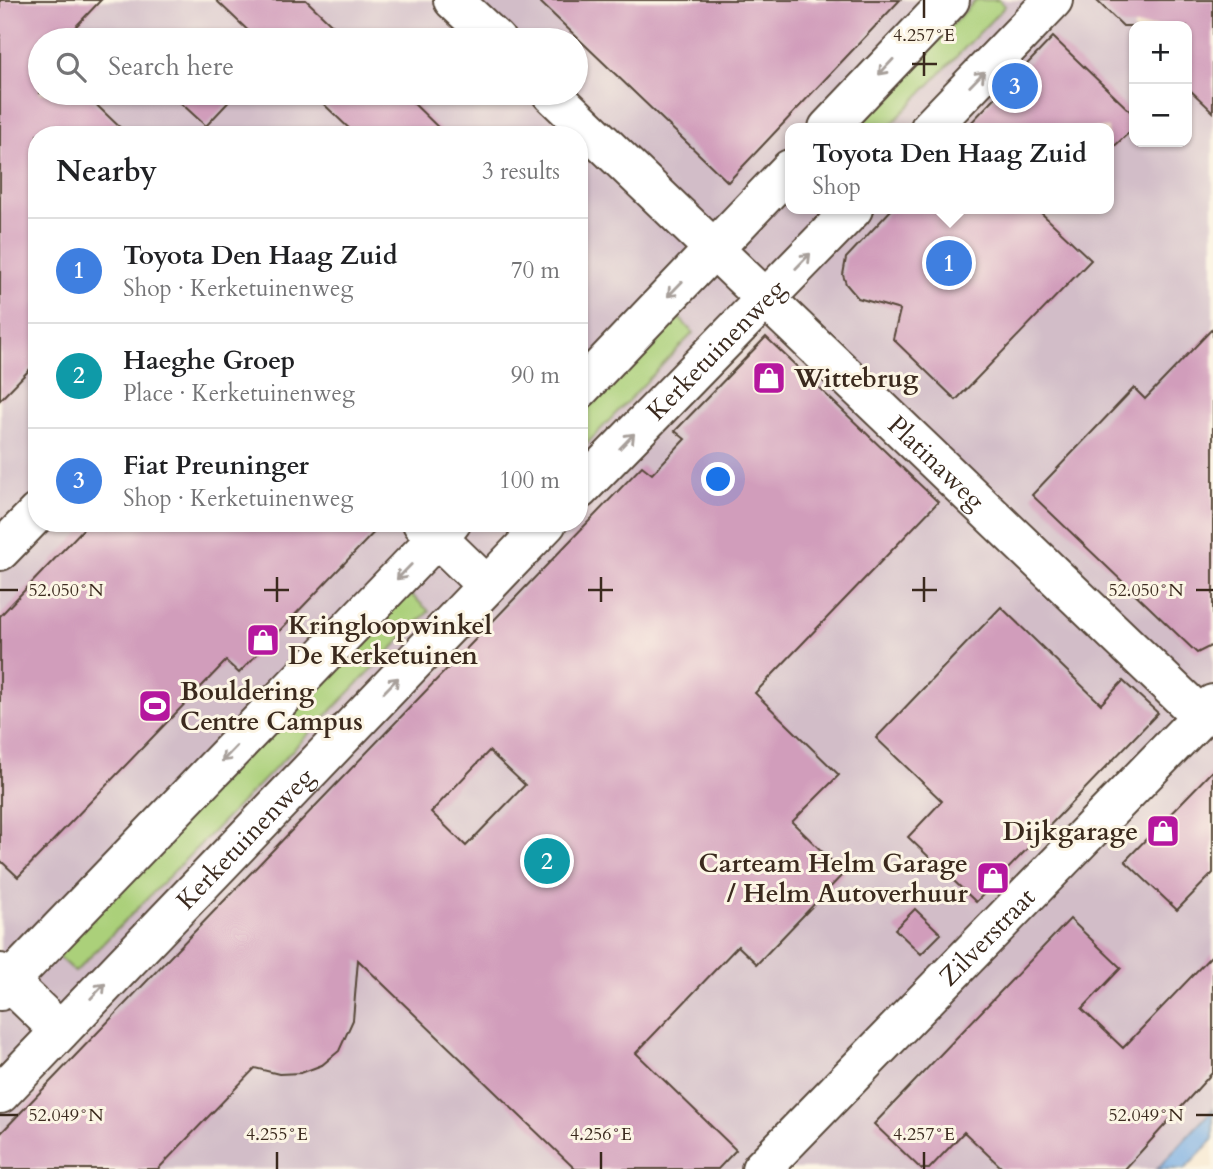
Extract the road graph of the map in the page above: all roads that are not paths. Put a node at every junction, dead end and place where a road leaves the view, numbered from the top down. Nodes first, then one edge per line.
1 (453, 0) edge
2 (950, 0) edge
3 (1052, 0) edge
4 (483, 28) edge
5 (564, 105) edge
6 (833, 123) edge
7 (935, 123) edge
8 (586, 126) edge
9 (588, 128) edge
10 (785, 174) edge
11 (848, 214) edge
12 (715, 248) junction
13 (767, 299) junction
14 (588, 381) edge
15 (588, 481) edge
16 (28, 522) edge
17 (433, 532) edge
18 (440, 532) edge
19 (538, 532) edge
20 (0, 551) edge
21 (486, 585) junction
22 (1207, 710) edge
23 (3, 982) edge
24 (60, 1031) junction
25 (0, 1094) edge
26 (761, 1169) edge

1 - 4 street
2 -> 6 street
7 -> 3 street
5 - 8 street, Platinaweg
9 - 12 street, Platinaweg
10 - 12 street
13 -> 11 street, Kerketuinenweg
12 - 13 street, Platinaweg
12 -> 14 street
15 -> 13 street, Kerketuinenweg
13 - 22 street, Platinaweg
16 - 20 street
17 -> 23 street
18 - 21 street
19 - 21 street, Kerketuinenweg
24 -> 21 street, Kerketuinenweg
22 - 26 street, Zilverstraat
23 - 24 street
24 - 25 street, Kerketuinenweg

